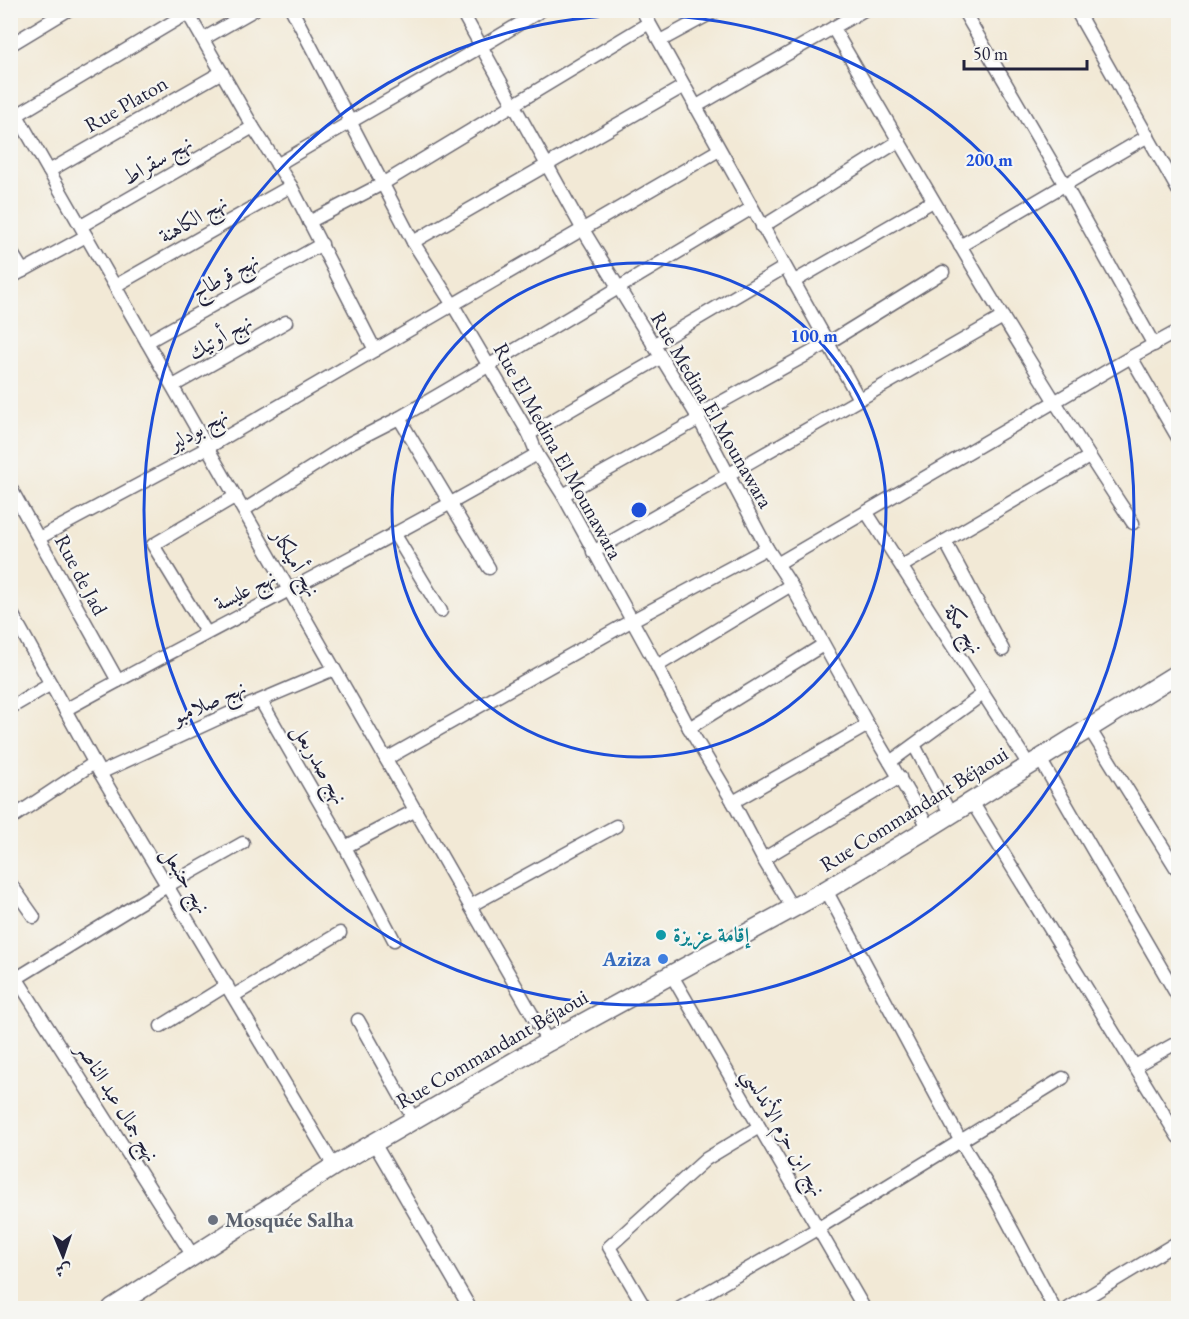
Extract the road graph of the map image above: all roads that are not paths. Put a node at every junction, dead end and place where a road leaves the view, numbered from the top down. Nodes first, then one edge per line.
1 (68, 10) edge
2 (254, 10) edge
3 (292, 10) edge
4 (461, 10) edge
5 (542, 10) edge
6 (642, 10) edge
7 (717, 10) edge
8 (963, 10) edge
9 (1076, 10) edge
10 (861, 11) edge
11 (187, 12) edge
12 (649, 22) junction
13 (833, 28) junction
14 (203, 39) junction
15 (660, 41) junction
16 (10, 45) edge
17 (482, 47) junction
18 (222, 72) junction
19 (684, 86) junction
20 (10, 104) edge
21 (513, 106) junction
22 (695, 107) junction
23 (17, 115) junction
24 (351, 121) junction
25 (253, 126) junction
26 (1148, 136) junction
27 (899, 141) junction
28 (719, 150) junction
29 (547, 164) junction
30 (277, 165) junction
31 (49, 171) junction
32 (382, 184) junction
33 (1065, 185) junction
34 (291, 186) junction
35 (1179, 190) edge
36 (933, 201) junction
37 (752, 208) junction
38 (309, 222) junction
39 (762, 227) junction
40 (582, 228) junction
41 (84, 231) junction
42 (413, 242) junction
43 (322, 244) junction
44 (960, 246) junction
45 (10, 250) edge
46 (785, 267) junction
47 (23, 271) junction
48 (943, 272) dead end
49 (10, 278) edge
50 (793, 282) junction
51 (115, 286) junction
52 (620, 288) junction
53 (453, 305) junction
54 (1003, 317) junction
55 (286, 322) dead end
56 (1179, 331) edge
57 (147, 342) junction
58 (828, 343) junction
59 (653, 345) junction
60 (1154, 345) junction
61 (375, 350) junction
62 (1131, 357) junction
63 (660, 358) junction
64 (488, 366) junction
65 (173, 386) junction
66 (859, 399) junction
67 (1054, 402) junction
68 (399, 418) junction
69 (697, 418) junction
70 (529, 434) junction
71 (1179, 438) edge
72 (207, 448) junction
73 (537, 454) junction
74 (1089, 457) junction
75 (728, 473) junction
76 (10, 487) edge
77 (563, 495) junction
78 (236, 496) junction
79 (452, 504) junction
80 (244, 510) junction
81 (867, 513) junction
82 (1133, 523) dead end
83 (394, 533) junction
84 (39, 538) junction
85 (945, 541) junction
86 (767, 548) junction
87 (593, 552) junction
88 (777, 564) junction
89 (902, 566) junction
90 (489, 568) dead end
91 (791, 585) junction
92 (289, 590) junction
93 (10, 610) edge
94 (441, 611) dead end
95 (631, 621) junction
96 (206, 632) junction
97 (823, 645) junction
98 (1003, 650) dead end
99 (657, 666) junction
100 (334, 669) junction
101 (1177, 678) edge
102 (118, 681) junction
103 (51, 684) junction
104 (983, 694) junction
105 (261, 701) junction
106 (10, 708) edge
107 (65, 710) junction
108 (868, 724) junction
109 (689, 728) junction
110 (1089, 728) junction
111 (914, 745) junction
112 (386, 759) junction
113 (890, 762) junction
114 (1035, 762) junction
115 (97, 768) junction
116 (900, 777) junction
117 (733, 802) junction
118 (972, 802) junction
119 (416, 810) junction
120 (951, 815) junction
121 (10, 819) edge
122 (616, 826) dead end
123 (929, 828) junction
124 (243, 843) dead end
125 (345, 847) junction
126 (763, 859) junction
127 (1179, 871) edge
128 (10, 883) edge
129 (167, 886) junction
130 (826, 890) junction
131 (470, 906) junction
132 (793, 909) junction
133 (34, 917) dead end
134 (340, 933) dead end
135 (394, 940) dead end
136 (14, 973) edge
137 (672, 974) junction
138 (230, 990) junction
139 (1179, 997) edge
140 (358, 1020) dead end
141 (160, 1026) dead end
142 (548, 1042) junction
143 (1179, 1042) edge
144 (1135, 1066) junction
145 (1063, 1078) dead end
146 (414, 1119) junction
147 (759, 1127) junction
148 (1179, 1137) edge
149 (960, 1140) junction
150 (374, 1143) junction
151 (334, 1166) junction
152 (817, 1229) junction
153 (1179, 1242) edge
154 (193, 1256) junction
155 (112, 1308) edge
156 (470, 1308) edge
157 (645, 1308) edge
158 (680, 1308) edge
159 (864, 1308) edge
160 (1054, 1308) edge
161 (1069, 1308) edge

1 - 16 street
2 - 14 street
3 - 24 street, Rue El Medina El Mounawara
4 - 17 street, Rue Medina El Mounawara
5 - 17 street
6 - 12 street
7 - 15 street
8 - 33 street
9 - 26 street
10 - 13 street
11 - 14 street
11 - 23 street
12 - 15 street
12 - 21 street
13 - 22 street
13 - 27 street
14 - 18 street
15 - 19 street
17 - 21 street, Rue Medina El Mounawara
17 - 24 street
18 - 25 street
18 - 31 street, Rue Platon
19 - 22 street
19 - 29 street
20 - 23 street, نهج أميلكار
21 - 29 street, Rue Medina El Mounawara
21 - 32 street
22 - 28 street
23 - 31 street, نهج أميلكار
24 - 30 street
24 - 32 street, Rue El Medina El Mounawara
25 - 30 street
25 - 41 street, نهج سقراط
26 - 33 street
26 - 35 street
27 - 36 street
27 - 39 street
28 - 37 street
28 - 40 street, نهج بودلير
29 - 40 street, Rue Medina El Mounawara
29 - 42 street
30 - 34 street
31 - 41 street, نهج أميلكار
32 - 38 street
32 - 42 street, Rue El Medina El Mounawara
33 - 44 street
33 - 60 street
34 - 38 street
34 - 51 street, نهج الكاهنة
36 - 44 street
36 - 50 street
37 - 39 street
37 - 52 street
38 - 43 street
39 - 46 street
40 - 52 street, Rue Medina El Mounawara
40 - 53 street, نهج بودلير
41 - 47 street, نهج سقراط
41 - 51 street, نهج أميلكار
42 - 53 street, Rue El Medina El Mounawara
43 - 57 street, نهج قرطاج
43 - 61 street
44 - 54 street
45 - 47 street
46 - 50 street
46 - 59 street
47 - 49 street, نهج سقراط
48 - 58 street
50 - 58 street
51 - 57 street, نهج أميلكار
52 - 59 street, Rue Medina El Mounawara
52 - 64 street
53 - 61 street, نهج بودلير
53 - 64 street, Rue El Medina El Mounawara
54 - 66 street
54 - 67 street
55 - 65 street, نهج أوتيك
56 - 60 street
57 - 65 street, نهج أميلكار
58 - 66 street
58 - 69 street
59 - 63 street, Rue Medina El Mounawara
60 - 62 street
61 - 72 street, نهج بودلير
62 - 67 street
62 - 71 street
63 - 69 street, Rue Medina El Mounawara
63 - 70 street
64 - 68 street
64 - 70 street, Rue El Medina El Mounawara
65 - 72 street, نهج أميلكار
66 - 75 street
67 - 74 street
67 - 81 street
68 - 79 street
68 - 80 street
69 - 75 street, Rue Medina El Mounawara
69 - 77 street
70 - 73 street, Rue El Medina El Mounawara
72 - 78 street, نهج أميلكار
72 - 84 street, نهج بودلير
73 - 77 street, Rue El Medina El Mounawara
73 - 79 street, نهج عليسة
74 - 82 street
74 - 85 street
75 - 86 street, Rue Medina El Mounawara
75 - 87 street
76 - 84 street, Rue de Jad
77 - 87 street, Rue El Medina El Mounawara
78 - 80 street, نهج أميلكار
78 - 96 street
79 - 83 street, نهج عليسة
79 - 90 street
80 - 92 street, نهج أميلكار
81 - 88 street
81 - 89 street, نهج مكة
83 - 92 street, نهج عليسة
83 - 94 street
84 - 102 street, Rue de Jad
85 - 89 street
85 - 98 street
86 - 88 street, Rue Medina El Mounawara
86 - 95 street
87 - 95 street, Rue El Medina El Mounawara
88 - 91 street, Rue Medina El Mounawara
89 - 104 street, نهج مكة
91 - 97 street, Rue Medina El Mounawara
91 - 99 street
92 - 96 street, نهج عليسة
92 - 100 street, نهج أميلكار
93 - 103 street, نهج حنبعل
95 - 99 street, Rue El Medina El Mounawara
95 - 112 street
96 - 102 street, نهج عليسة
97 - 108 street, Rue Medina El Mounawara
97 - 109 street
99 - 109 street, Rue El Medina El Mounawara
100 - 105 street, نهج صلامبو
100 - 112 street, نهج أميلكار
101 - 110 street, Rue Commandant Béjaoui
102 - 107 street, نهج عليسة
103 - 106 street
103 - 107 street, نهج حنبعل
104 - 111 street
104 - 114 street, نهج مكة
105 - 115 street, نهج صلامبو
105 - 125 street, نهج صدربعل
107 - 115 street, نهج حنبعل
108 - 113 street, Rue Medina El Mounawara
108 - 117 street
109 - 117 street, Rue El Medina El Mounawara
110 - 114 street, Rue Commandant Béjaoui
110 - 127 street
111 - 113 street
111 - 120 street
112 - 119 street, نهج أميلكار
113 - 116 street, Rue Medina El Mounawara
114 - 118 street, Rue Commandant Béjaoui
114 - 139 street, نهج مكة
115 - 121 street, نهج صلامبو
115 - 129 street, نهج حنبعل
116 - 123 street, Rue Medina El Mounawara
116 - 126 street
117 - 126 street, Rue El Medina El Mounawara
118 - 120 street, Rue Commandant Béjaoui
118 - 144 street
119 - 125 street
119 - 131 street, نهج أميلكار
120 - 123 street, Rue Commandant Béjaoui
122 - 131 street
123 - 130 street, Rue Commandant Béjaoui
124 - 129 street
125 - 135 street, نهج صدربعل
126 - 132 street, Rue El Medina El Mounawara
128 - 133 street
129 - 136 street
129 - 138 street, نهج حنبعل
130 - 132 street, Rue Commandant Béjaoui
130 - 149 street
131 - 142 street, نهج أميلكار
132 - 137 street, Rue Commandant Béjaoui
134 - 138 street
136 - 154 street, نهج جمال عبد الناصر
137 - 142 street, Rue Commandant Béjaoui
137 - 147 street, نهج ابن حزم الأندلسي
138 - 141 street
138 - 151 street, نهج حنبعل
140 - 146 street
142 - 146 street, Rue Commandant Béjaoui
143 - 144 street
144 - 148 street
145 - 149 street
146 - 150 street, Rue Commandant Béjaoui
147 - 152 street, نهج ابن حزم الأندلسي
147 - 157 street
149 - 152 street
149 - 160 street
150 - 151 street, Rue Commandant Béjaoui
150 - 156 street
151 - 154 street, Rue Commandant Béjaoui
152 - 158 street
152 - 159 street, نهج ابن حزم الأندلسي
153 - 161 street
154 - 155 street, Rue Commandant Béjaoui

